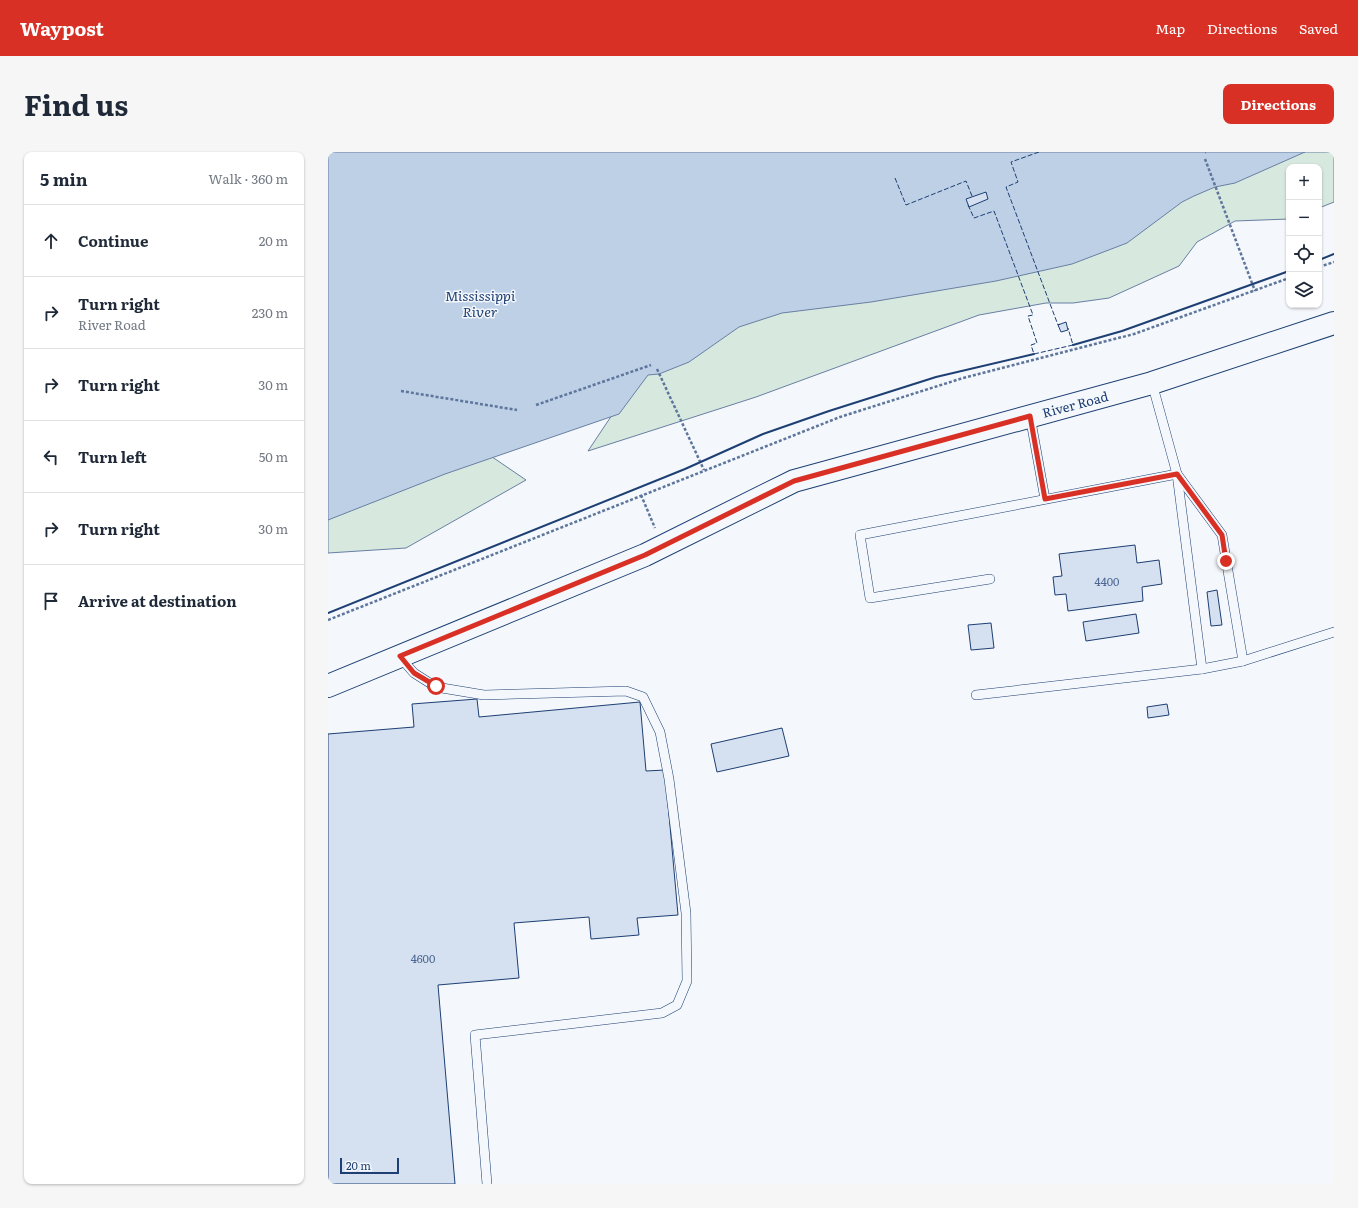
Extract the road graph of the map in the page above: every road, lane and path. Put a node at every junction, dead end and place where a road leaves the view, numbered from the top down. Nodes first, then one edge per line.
1 (1205, 159) dead end
2 (1334, 262) edge
3 (1322, 266) edge
4 (1286, 279) edge
5 (1255, 291) junction
6 (1334, 323) edge
7 (651, 365) dead end
8 (657, 369) dead end
9 (1152, 383) junction
10 (401, 391) dead end
11 (536, 405) dead end
12 (517, 410) dead end
13 (1030, 416) junction
14 (704, 470) junction
15 (1177, 474) junction
16 (641, 496) junction
17 (1045, 499) junction
18 (662, 547) junction
19 (990, 579) dead end
20 (328, 620) edge
21 (1334, 632) edge
22 (400, 656) junction
23 (1243, 661) junction
24 (1202, 669) junction
25 (328, 686) edge
26 (976, 695) dead end
27 (488, 1184) edge

1 - 5 path
2 - 3 path
4 - 5 path
5 - 14 path
6 - 9 main road, River Road
7 - 11 path
8 - 14 path
9 - 13 main road, River Road
9 - 15 lane
10 - 12 path
13 - 17 lane
13 - 18 main road, River Road
14 - 16 path
15 - 17 lane
15 - 23 lane
15 - 24 lane
16 - 18 path
16 - 20 path
17 - 19 lane
18 - 22 main road, River Road
21 - 23 lane
22 - 25 main road, River Road
22 - 27 lane
23 - 24 lane
24 - 26 lane

